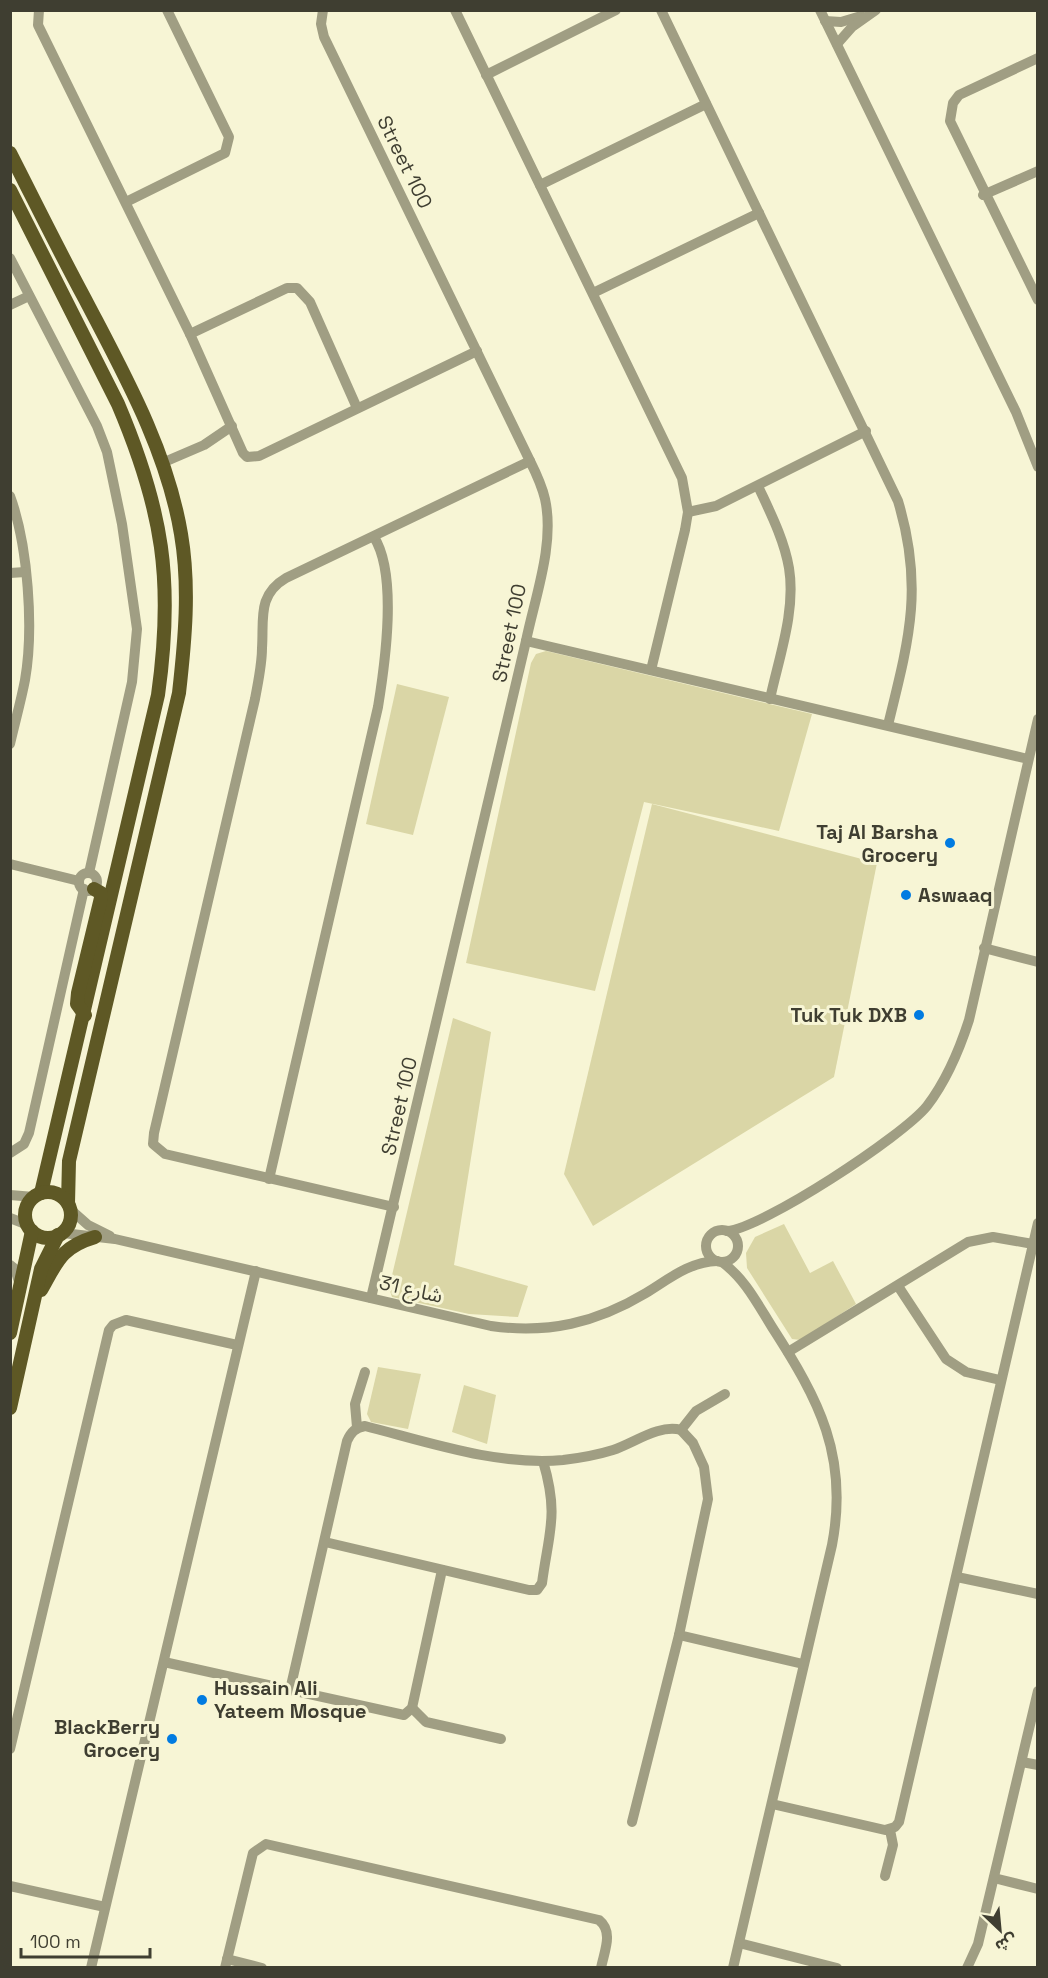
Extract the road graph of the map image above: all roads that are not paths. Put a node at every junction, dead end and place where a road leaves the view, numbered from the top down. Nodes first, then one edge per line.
1 (39, 10) edge
2 (167, 10) edge
3 (323, 10) edge
4 (454, 10) edge
5 (616, 10) edge
6 (661, 10) edge
7 (876, 10) edge
8 (823, 16) edge
9 (837, 44) junction
10 (1038, 57) edge
11 (486, 75) junction
12 (706, 104) junction
13 (10, 153) edge
14 (1038, 171) edge
15 (540, 184) junction
16 (10, 190) edge
17 (983, 195) junction
18 (126, 202) junction
19 (759, 213) junction
20 (10, 258) edge
21 (593, 294) junction
22 (29, 296) junction
23 (1038, 300) edge
24 (10, 305) edge
25 (190, 334) junction
26 (477, 351) junction
27 (357, 408) junction
28 (232, 426) junction
29 (866, 431) junction
30 (530, 461) junction
31 (162, 463) junction
32 (1038, 467) edge
33 (758, 486) junction
34 (10, 496) edge
35 (688, 512) junction
36 (375, 537) junction
37 (25, 572) junction
38 (10, 573) edge
39 (526, 641) junction
40 (651, 670) junction
41 (770, 699) junction
42 (1038, 719) edge
43 (888, 725) junction
44 (10, 744) edge
45 (1028, 759) junction
46 (10, 864) edge
47 (89, 873) junction
48 (86, 886) junction
49 (984, 948) junction
50 (1038, 962) edge
51 (85, 1015) junction
52 (10, 1153) edge
53 (269, 1179) junction
54 (38, 1195) junction
55 (10, 1196) edge
56 (70, 1206) junction
57 (394, 1208) junction
58 (10, 1218) edge
59 (1038, 1222) edge
60 (757, 1223) junction
61 (30, 1228) junction
62 (727, 1231) junction
63 (60, 1234) junction
64 (94, 1237) junction
65 (115, 1239) junction
66 (706, 1244) junction
67 (1032, 1244) junction
68 (736, 1251) junction
69 (719, 1262) junction
70 (10, 1265) edge
71 (688, 1266) junction
72 (256, 1271) junction
73 (744, 1281) junction
74 (898, 1286) junction
75 (21, 1289) junction
76 (372, 1298) junction
77 (36, 1300) junction
78 (10, 1333) edge
79 (237, 1345) junction
80 (788, 1352) junction
81 (364, 1372) dead end
82 (1000, 1380) junction
83 (725, 1394) dead end
84 (10, 1408) edge
85 (357, 1427) junction
86 (681, 1430) junction
87 (543, 1461) junction
88 (325, 1542) junction
89 (442, 1569) junction
90 (957, 1577) junction
91 (1038, 1594) edge
92 (679, 1635) junction
93 (164, 1662) junction
94 (802, 1664) junction
95 (290, 1690) junction
96 (1038, 1691) edge
97 (412, 1708) junction
98 (501, 1739) dead end
99 (10, 1749) edge
100 (1022, 1762) junction
101 (1038, 1765) edge
102 (772, 1804) junction
103 (632, 1822) dead end
104 (890, 1830) junction
105 (885, 1876) dead end
106 (994, 1878) junction
107 (10, 1886) edge
108 (1038, 1889) edge
109 (105, 1907) junction
110 (739, 1943) junction
111 (226, 1964) edge
112 (91, 1968) edge
113 (262, 1968) edge
114 (601, 1968) edge
115 (733, 1968) edge
116 (837, 1968) edge
117 (967, 1968) edge

1 - 18 street
2 - 18 street
3 - 26 street, Street 100
4 - 11 street
5 - 11 street
6 - 12 street
7 - 8 street
7 - 9 street
8 - 9 street
9 - 32 street
10 - 17 street
11 - 15 street
12 - 15 street
12 - 19 street
13 - 31 main road
14 - 17 street
15 - 21 street
16 - 51 main road
17 - 23 street
18 - 25 street
19 - 21 street
19 - 29 street
20 - 22 street
21 - 35 street
22 - 24 street
22 - 47 street
25 - 27 street
25 - 28 street
26 - 27 street
26 - 30 street, Street 100
27 - 28 street
28 - 31 street
29 - 33 street
29 - 43 street
30 - 36 street
30 - 39 street, Street 100
31 - 56 main road
33 - 35 street
33 - 41 street
34 - 37 street
35 - 40 street
36 - 53 street
36 - 53 street
37 - 38 street
37 - 44 street
39 - 40 street
39 - 57 street, Street 100
40 - 41 street
41 - 43 street
42 - 45 street
43 - 45 street
45 - 49 street
46 - 48 street
47 - 48 street
47 - 48 street
48 - 51 main road
48 - 52 street
49 - 50 street
49 - 60 street
51 - 54 main road
53 - 57 street
54 - 55 street
54 - 56 main road
54 - 61 main road
56 - 63 main road
56 - 65 street, شارع 31
57 - 76 street, Street 100
58 - 61 street
59 - 67 street
60 - 62 street
60 - 68 street
61 - 63 main road
61 - 75 main road
62 - 66 street
62 - 68 street
63 - 64 street, شارع 31
63 - 77 main road
64 - 65 street, شارع 31
64 - 77 main road
65 - 72 street, شارع 31
66 - 69 street
66 - 71 street, شارع 31
67 - 74 street
67 - 82 street
68 - 69 street
68 - 73 street
69 - 71 street, شارع 31
69 - 73 street
70 - 75 street
71 - 76 street, شارع 31
72 - 76 street, شارع 31
72 - 79 street
73 - 80 street
74 - 80 street
74 - 82 street
75 - 78 main road
77 - 84 main road
79 - 93 street
79 - 99 street
80 - 94 street
81 - 85 street
82 - 90 street
83 - 86 street
85 - 87 street
85 - 88 street
86 - 87 street
86 - 92 street
87 - 89 street
88 - 89 street
88 - 95 street
89 - 97 street
90 - 91 street
90 - 104 street
92 - 94 street
92 - 103 street
93 - 95 street
93 - 109 street
94 - 102 street
95 - 97 street
96 - 100 street
97 - 98 street
100 - 101 street
100 - 106 street
102 - 104 street
102 - 110 street
104 - 105 street
106 - 108 street
106 - 117 street
107 - 109 street
109 - 112 street
110 - 115 street
110 - 116 street
111 - 113 street
111 - 114 street

